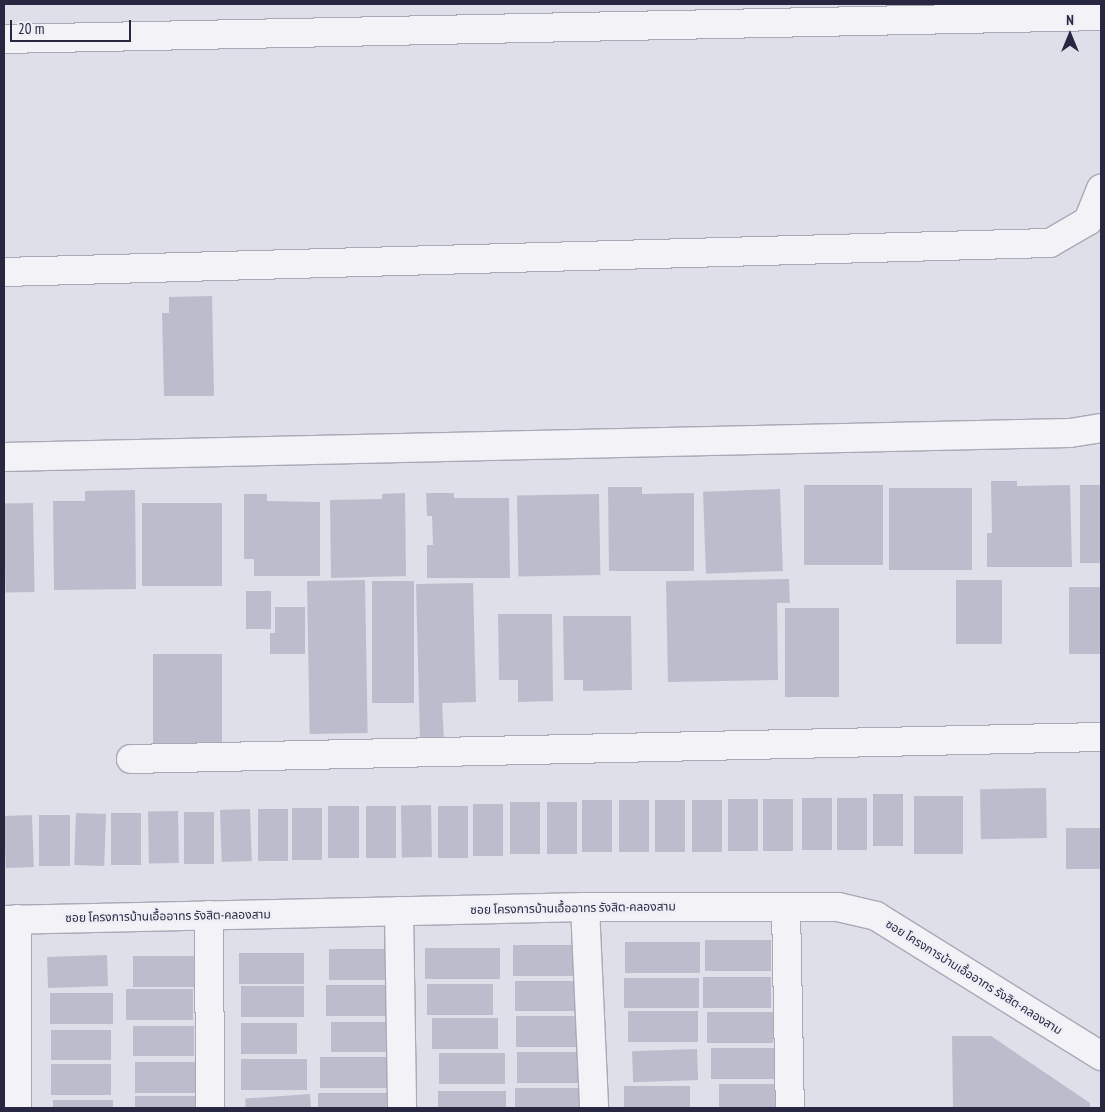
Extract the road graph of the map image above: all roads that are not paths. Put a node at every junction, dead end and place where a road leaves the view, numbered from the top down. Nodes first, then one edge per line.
1 (1101, 16) edge
2 (1101, 23) edge
3 (4, 39) edge
4 (1101, 188) edge
5 (4, 272) edge
6 (1101, 428) edge
7 (4, 457) edge
8 (1101, 738) edge
9 (131, 759) dead end
10 (585, 907) junction
11 (786, 907) junction
12 (398, 911) junction
13 (209, 915) junction
14 (10, 919) edge
15 (1101, 1056) edge
16 (17, 1108) edge
17 (210, 1108) edge
18 (402, 1108) edge
19 (594, 1108) edge
20 (790, 1108) edge

1 - 2 street
1 - 3 street
4 - 5 street
6 - 7 street
8 - 9 street
10 - 11 street, ซอย โครงการบ้านเอื้ออาทร รังสิต-คลองสาม
10 - 12 street, ซอย โครงการบ้านเอื้ออาทร รังสิต-คลองสาม
10 - 19 street
11 - 15 street, ซอย โครงการบ้านเอื้ออาทร รังสิต-คลองสาม
11 - 20 street
12 - 13 street, ซอย โครงการบ้านเอื้ออาทร รังสิต-คลองสาม
12 - 18 street
13 - 14 street, ซอย โครงการบ้านเอื้ออาทร รังสิต-คลองสาม
13 - 17 street
14 - 16 street

